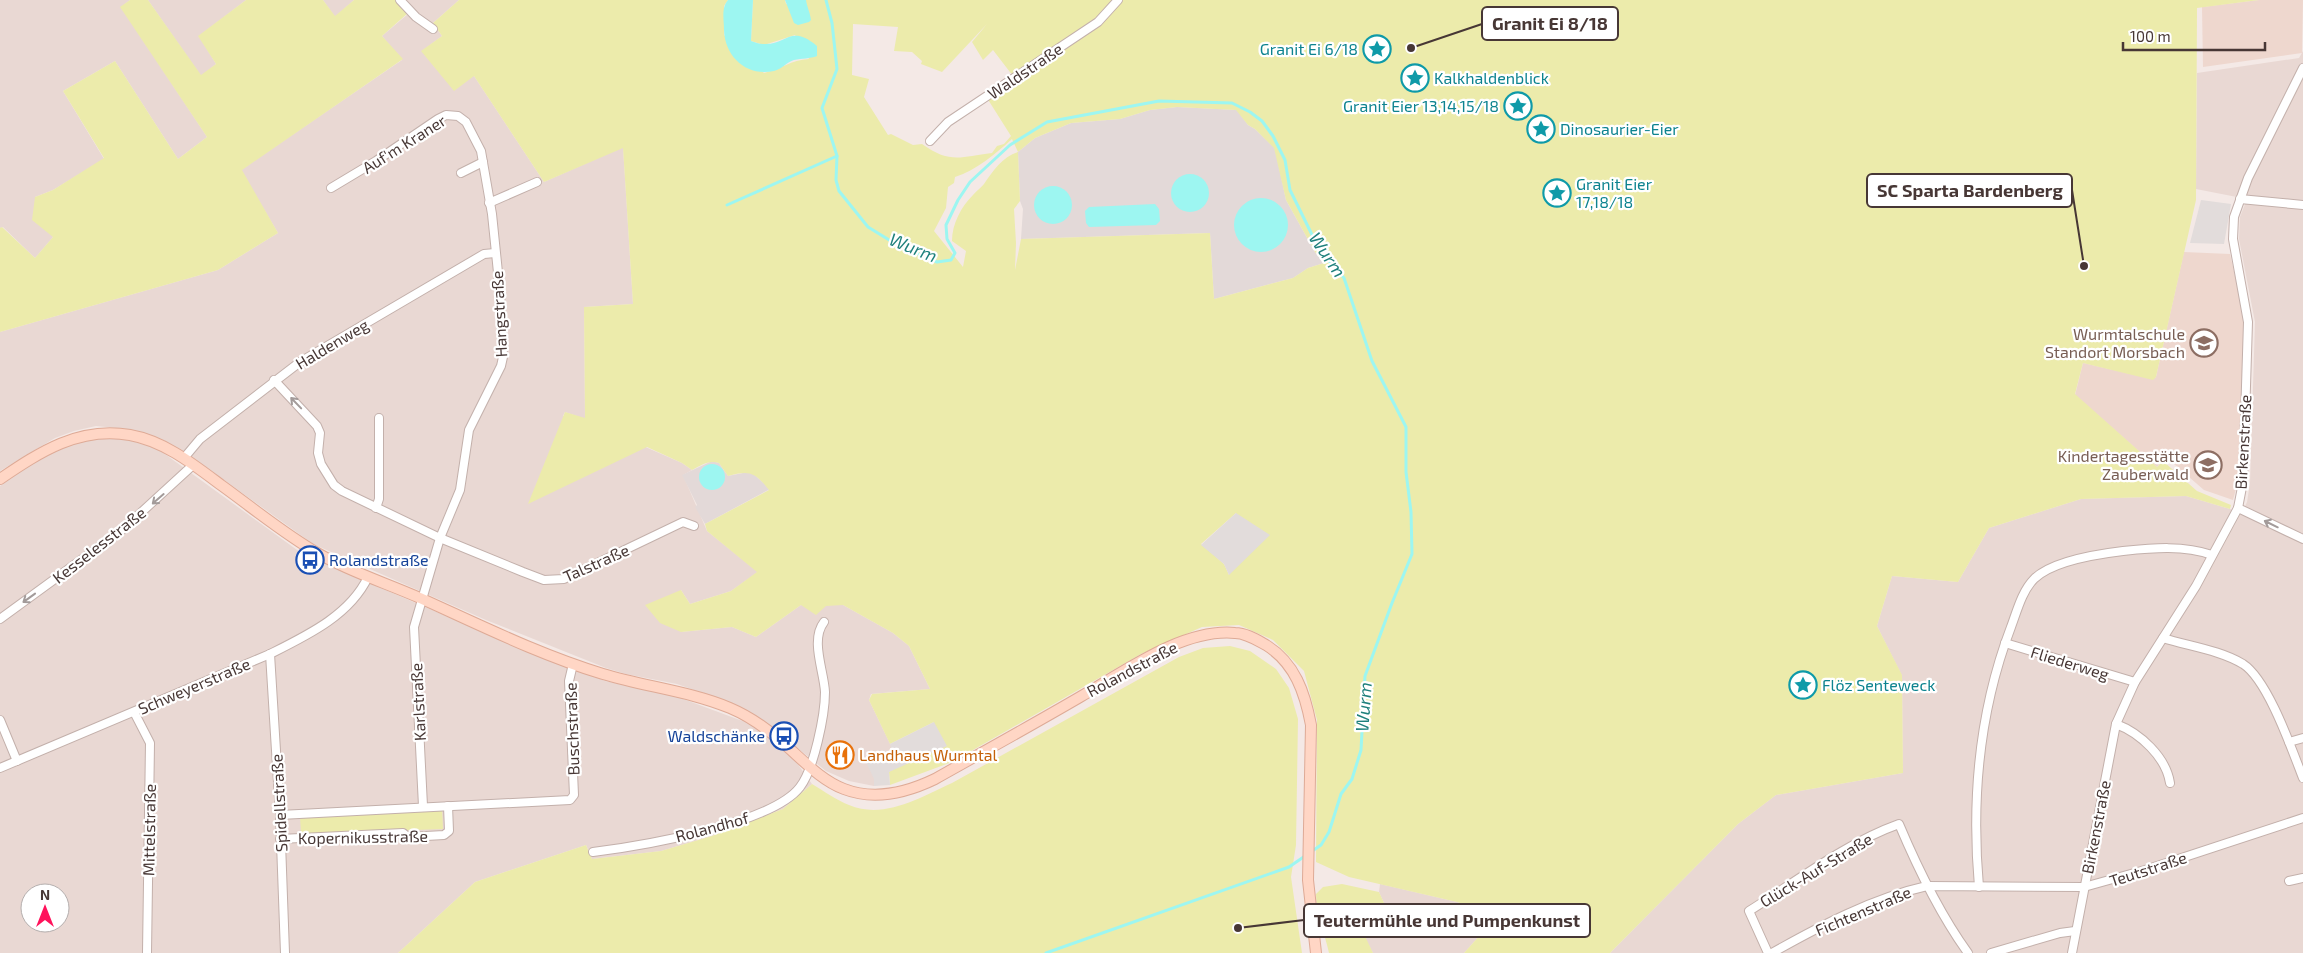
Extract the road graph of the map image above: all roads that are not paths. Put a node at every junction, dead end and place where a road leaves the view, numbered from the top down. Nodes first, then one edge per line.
1 (400, 0) edge
2 (1118, 0) edge
3 (433, 30) dead end
4 (2303, 68) edge
5 (930, 141) dead end
6 (483, 162) junction
7 (461, 173) dead end
8 (536, 182) dead end
9 (331, 188) dead end
10 (2240, 199) junction
11 (489, 202) junction
12 (2303, 205) edge
13 (495, 253) junction
14 (274, 380) junction
15 (379, 418) dead end
16 (184, 458) junction
17 (193, 465) junction
18 (0, 479) edge
19 (376, 508) junction
20 (2238, 508) junction
21 (694, 526) dead end
22 (440, 538) junction
23 (2303, 539) edge
24 (2212, 555) junction
25 (368, 577) junction
26 (421, 599) junction
27 (0, 619) edge
28 (824, 622) dead end
29 (2163, 638) junction
30 (2005, 643) junction
31 (270, 654) junction
32 (574, 664) junction
33 (2135, 682) junction
34 (134, 712) junction
35 (0, 720) edge
36 (2116, 724) junction
37 (2303, 738) edge
38 (2289, 742) junction
39 (17, 761) junction
40 (810, 767) junction
41 (0, 768) edge
42 (2303, 778) edge
43 (2170, 783) dead end
44 (574, 795) joint
45 (423, 806) junction
46 (448, 806) junction
47 (280, 814) junction
48 (2303, 818) edge
49 (280, 839) junction
50 (593, 852) dead end
51 (2303, 878) edge
52 (2289, 881) dead end
53 (1927, 886) junction
54 (1979, 887) junction
55 (2084, 887) junction
56 (2075, 931) junction
57 (148, 953) edge
58 (285, 953) edge
59 (1316, 953) edge
60 (1768, 953) edge
61 (1772, 953) edge
62 (1968, 953) edge
63 (1991, 953) edge
64 (2072, 953) edge

1 - 3 street
2 - 5 street, Waldstraße
4 - 10 street, Birkenstraße
6 - 7 street
6 - 9 street, Auf'm Kraner
6 - 11 street, Auf'm Kraner
8 - 11 street
10 - 12 street
10 - 20 street, Birkenstraße
11 - 13 street, Auf'm Kraner
13 - 14 street, Haldenweg
13 - 22 street, Hangstraße
14 - 16 street, Haldenweg
19 -> 14 street, Talstraße
15 - 19 street
16 - 17 main road, Rolandstraße
16 - 18 main road, Rolandstraße
17 - 25 main road, Rolandstraße
17 -> 27 street, Kesselesstraße
19 - 22 street, Talstraße
23 -> 20 street
20 - 24 street, Birkenstraße
21 - 22 street, Talstraße
22 - 26 street, Hangstraße
24 - 29 street, Birkenstraße
24 - 30 street
25 - 26 main road, Rolandstraße
25 - 31 street, Schweyerstraße
26 - 32 main road, Rolandstraße
26 - 45 street, Karlstraße
28 - 40 street
29 - 33 street, Birkenstraße
29 - 38 street
30 - 33 street, Fliederweg
30 - 54 street
31 - 34 street, Schweyerstraße
31 - 47 street, Spidellstraße
32 - 40 main road, Rolandstraße
32 - 44 street, Buschstraße
33 - 36 street, Birkenstraße
34 - 39 street, Schweyerstraße
34 - 57 street, Mittelstraße
35 - 39 street
36 - 43 street
36 - 55 street, Birkenstraße
37 - 38 street
38 - 42 street
39 - 41 street, Schweyerstraße
40 - 50 street, Rolandhof
40 - 59 main road, Rolandstraße
44 - 46 street, Kopernikusstraße
45 - 46 street, Kopernikusstraße
45 - 47 street, Kopernikusstraße
46 - 49 street, Kopernikusstraße
47 - 49 street, Spidellstraße
48 - 55 street, Teutstraße
49 - 58 street, Spidellstraße
51 - 52 street
53 - 54 street, Teutstraße
53 - 60 street, Glück-Auf-Straße
53 - 61 street, Fichtenstraße
53 - 62 street
54 - 55 street, Teutstraße
55 - 56 street, Birkenstraße
56 - 63 street
56 - 64 street, Birkenstraße

